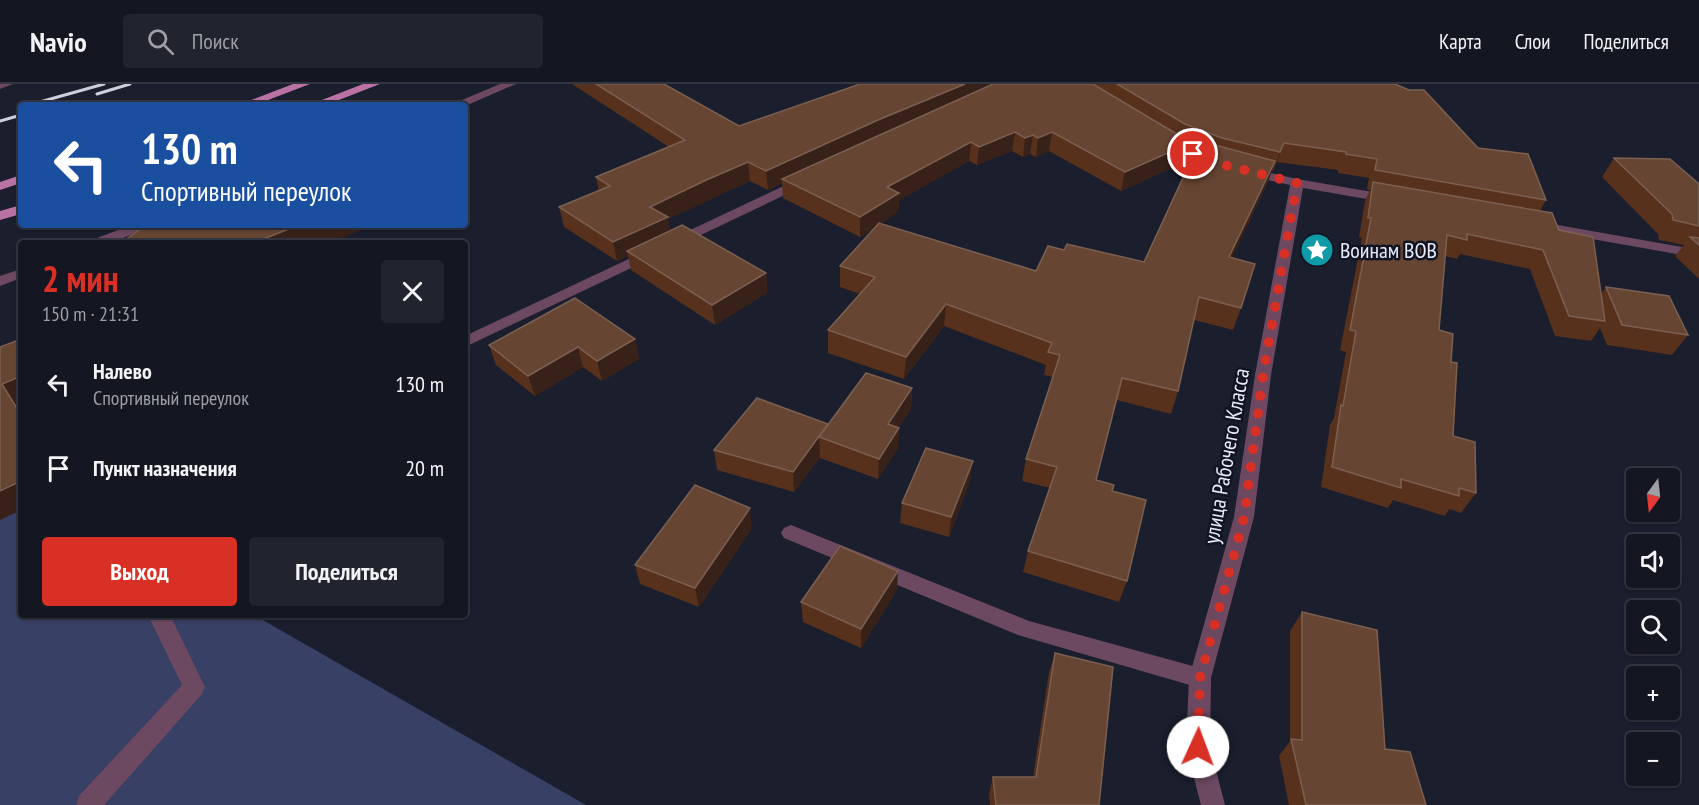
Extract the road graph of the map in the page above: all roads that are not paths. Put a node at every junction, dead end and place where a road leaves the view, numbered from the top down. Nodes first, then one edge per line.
1 (7, 84) edge
2 (304, 84) edge
3 (374, 84) edge
4 (510, 84) edge
5 (0, 86) edge
6 (253, 102) edge
7 (323, 102) edge
8 (464, 102) edge
9 (1233, 168) edge
10 (818, 174) edge
11 (18, 180) edge
12 (1297, 183) junction
13 (0, 186) edge
14 (1401, 201) edge
15 (18, 209) edge
16 (0, 216) edge
17 (1527, 224) edge
18 (136, 228) edge
19 (105, 240) edge
20 (1699, 254) edge
21 (18, 274) edge
22 (0, 281) edge
23 (468, 341) edge
24 (791, 532) dead end
25 (160, 618) edge
26 (1200, 678) junction
27 (88, 805) edge
28 (1213, 805) edge

1 - 5 street
2 - 6 main road
3 - 7 main road
4 - 8 street
9 - 12 street
10 - 23 street
11 - 13 main road
12 - 14 street
12 - 26 street, улица Рабочего Класса
15 - 16 main road
17 - 20 street
18 - 19 street
21 - 22 street
24 - 26 street
25 - 27 street
26 - 28 street, улица Рабочего Класса

